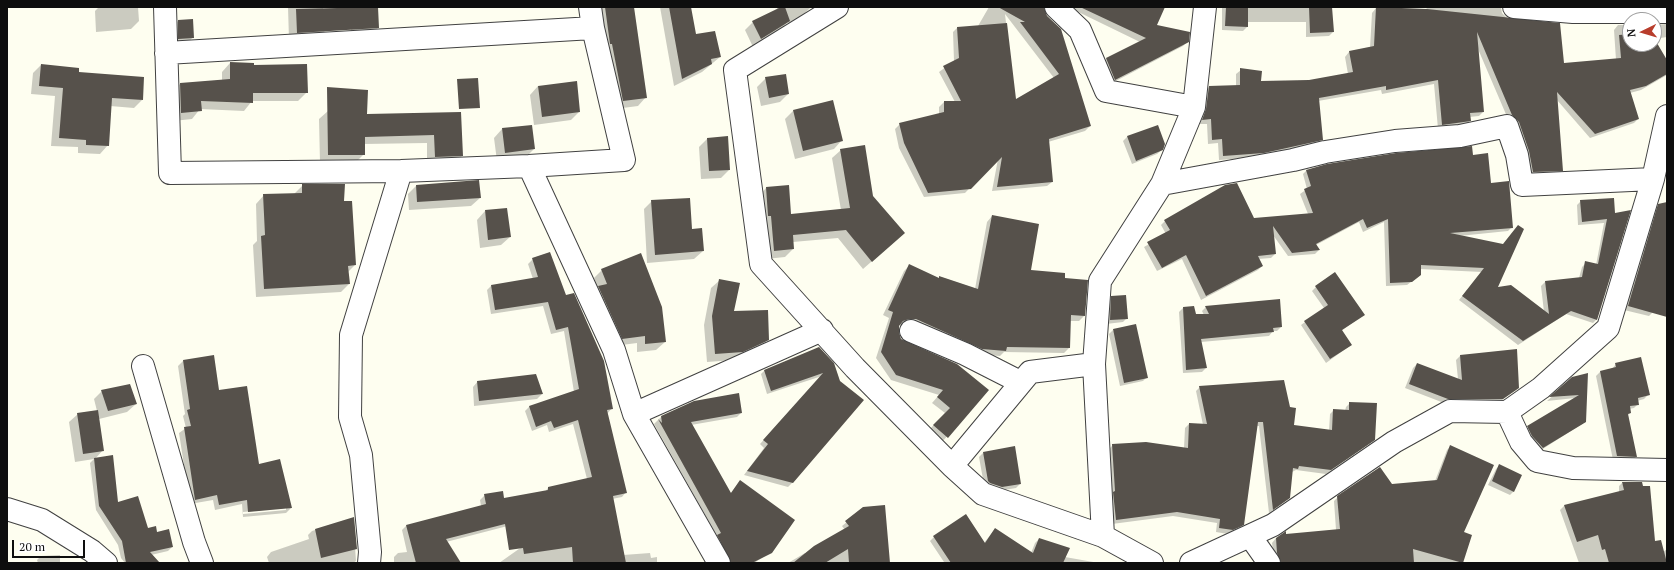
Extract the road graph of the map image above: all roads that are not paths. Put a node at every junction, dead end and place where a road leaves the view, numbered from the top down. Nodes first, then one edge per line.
1 (165, 7) edge
2 (590, 7) edge
3 (837, 7) edge
4 (1056, 7) edge
5 (1205, 7) edge
6 (1514, 7) edge
7 (1667, 12) edge
8 (593, 28) junction
9 (166, 53) junction
10 (1194, 107) junction
11 (1667, 116) edge
12 (529, 166) junction
13 (400, 171) junction
14 (1653, 179) junction
15 (1162, 184) junction
16 (822, 330) junction
17 (911, 330) dead end
18 (1094, 364) junction
19 (144, 366) dead end
20 (1020, 382) junction
21 (1507, 412) junction
22 (634, 414) junction
23 (952, 466) junction
24 (1667, 470) edge
25 (7, 509) edge
26 (1103, 536) junction
27 (1250, 536) junction
28 (1200, 561) edge
29 (106, 563) edge
30 (202, 563) edge
31 (369, 563) edge
32 (719, 563) edge
33 (1152, 563) edge
34 (1269, 563) edge

1 - 9 street
2 - 8 street
3 - 16 street
4 - 10 street
5 - 10 street
6 - 7 street
8 - 9 street
8 - 12 street
9 - 13 street
10 - 15 street
11 - 14 street
12 - 13 street
12 - 22 street
13 - 31 street
14 - 15 street
14 - 21 street
15 - 18 street
16 - 22 street
16 - 23 street
17 - 20 street
18 - 20 street
18 - 26 street
19 - 30 street
20 - 23 street
21 - 24 street
21 - 27 street
22 - 32 street
23 - 26 street
25 - 29 street
26 - 33 street
27 - 28 street
27 - 34 street

